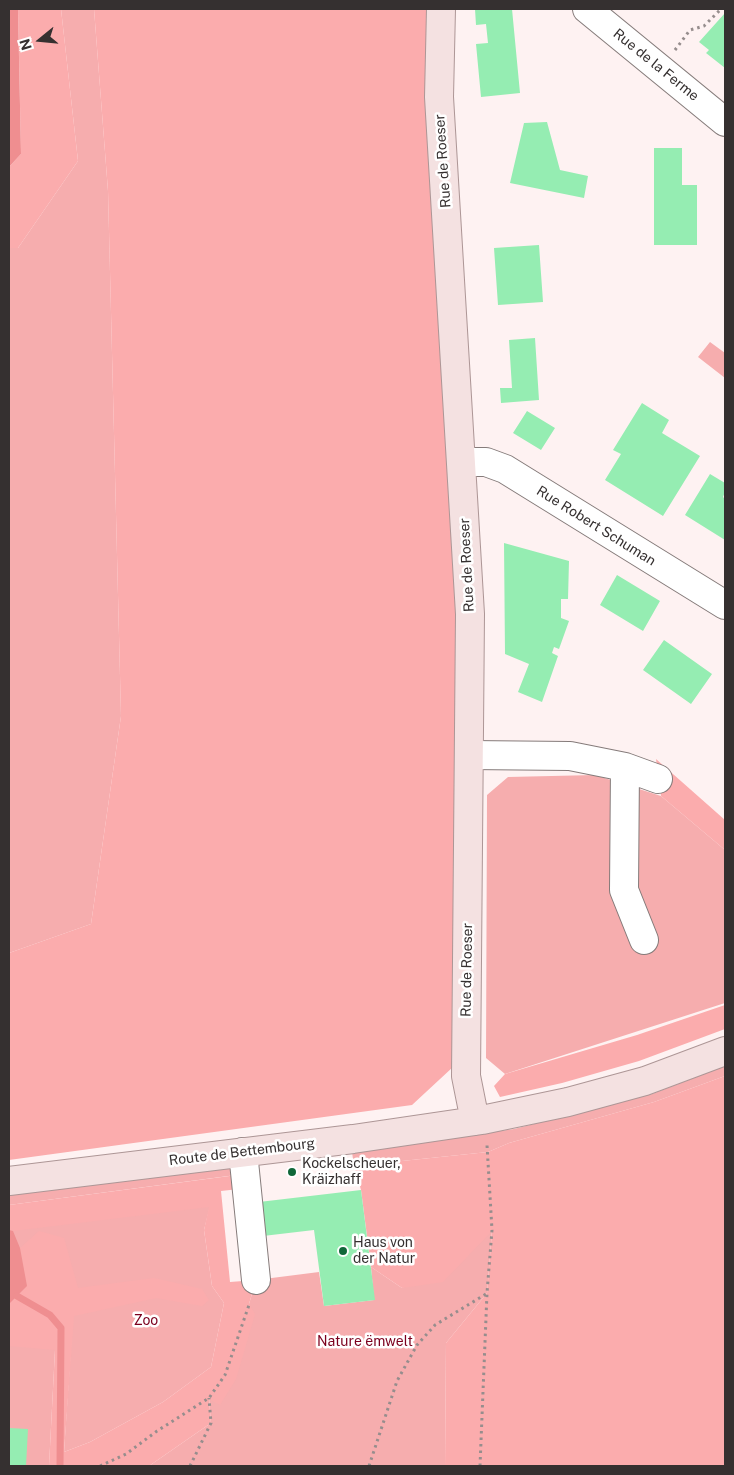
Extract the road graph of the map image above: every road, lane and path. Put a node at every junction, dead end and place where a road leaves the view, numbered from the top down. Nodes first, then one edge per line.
1 (440, 9) edge
2 (587, 9) edge
3 (721, 9) edge
4 (660, 69) junction
5 (725, 122) edge
6 (462, 462) junction
7 (725, 605) edge
8 (470, 755) junction
9 (625, 766) junction
10 (658, 778) dead end
11 (644, 940) dead end
12 (725, 1051) edge
13 (478, 1121) junction
14 (244, 1152) junction
15 (9, 1181) edge
16 (256, 1280) joint
17 (486, 1294) junction
18 (209, 1398) junction
19 (100, 1466) edge
20 (190, 1466) edge
21 (369, 1466) edge
22 (480, 1466) edge

1 - 6 main road, Rue de Roeser
2 - 4 street, Rue de la Ferme
3 - 4 path
4 - 5 street, Rue de la Ferme
6 - 7 street, Rue Robert Schuman
6 - 8 main road, Rue de Roeser
8 - 9 street
8 - 13 main road, Rue de Roeser
9 - 10 street
9 - 11 street
12 - 13 main road, Route de Bettembourg
13 - 14 main road, Route de Bettembourg
13 - 17 path
14 - 15 main road, Route de Bettembourg
14 - 16 street
16 - 18 path
17 - 21 path
17 - 22 path
18 - 19 path
18 - 20 path

